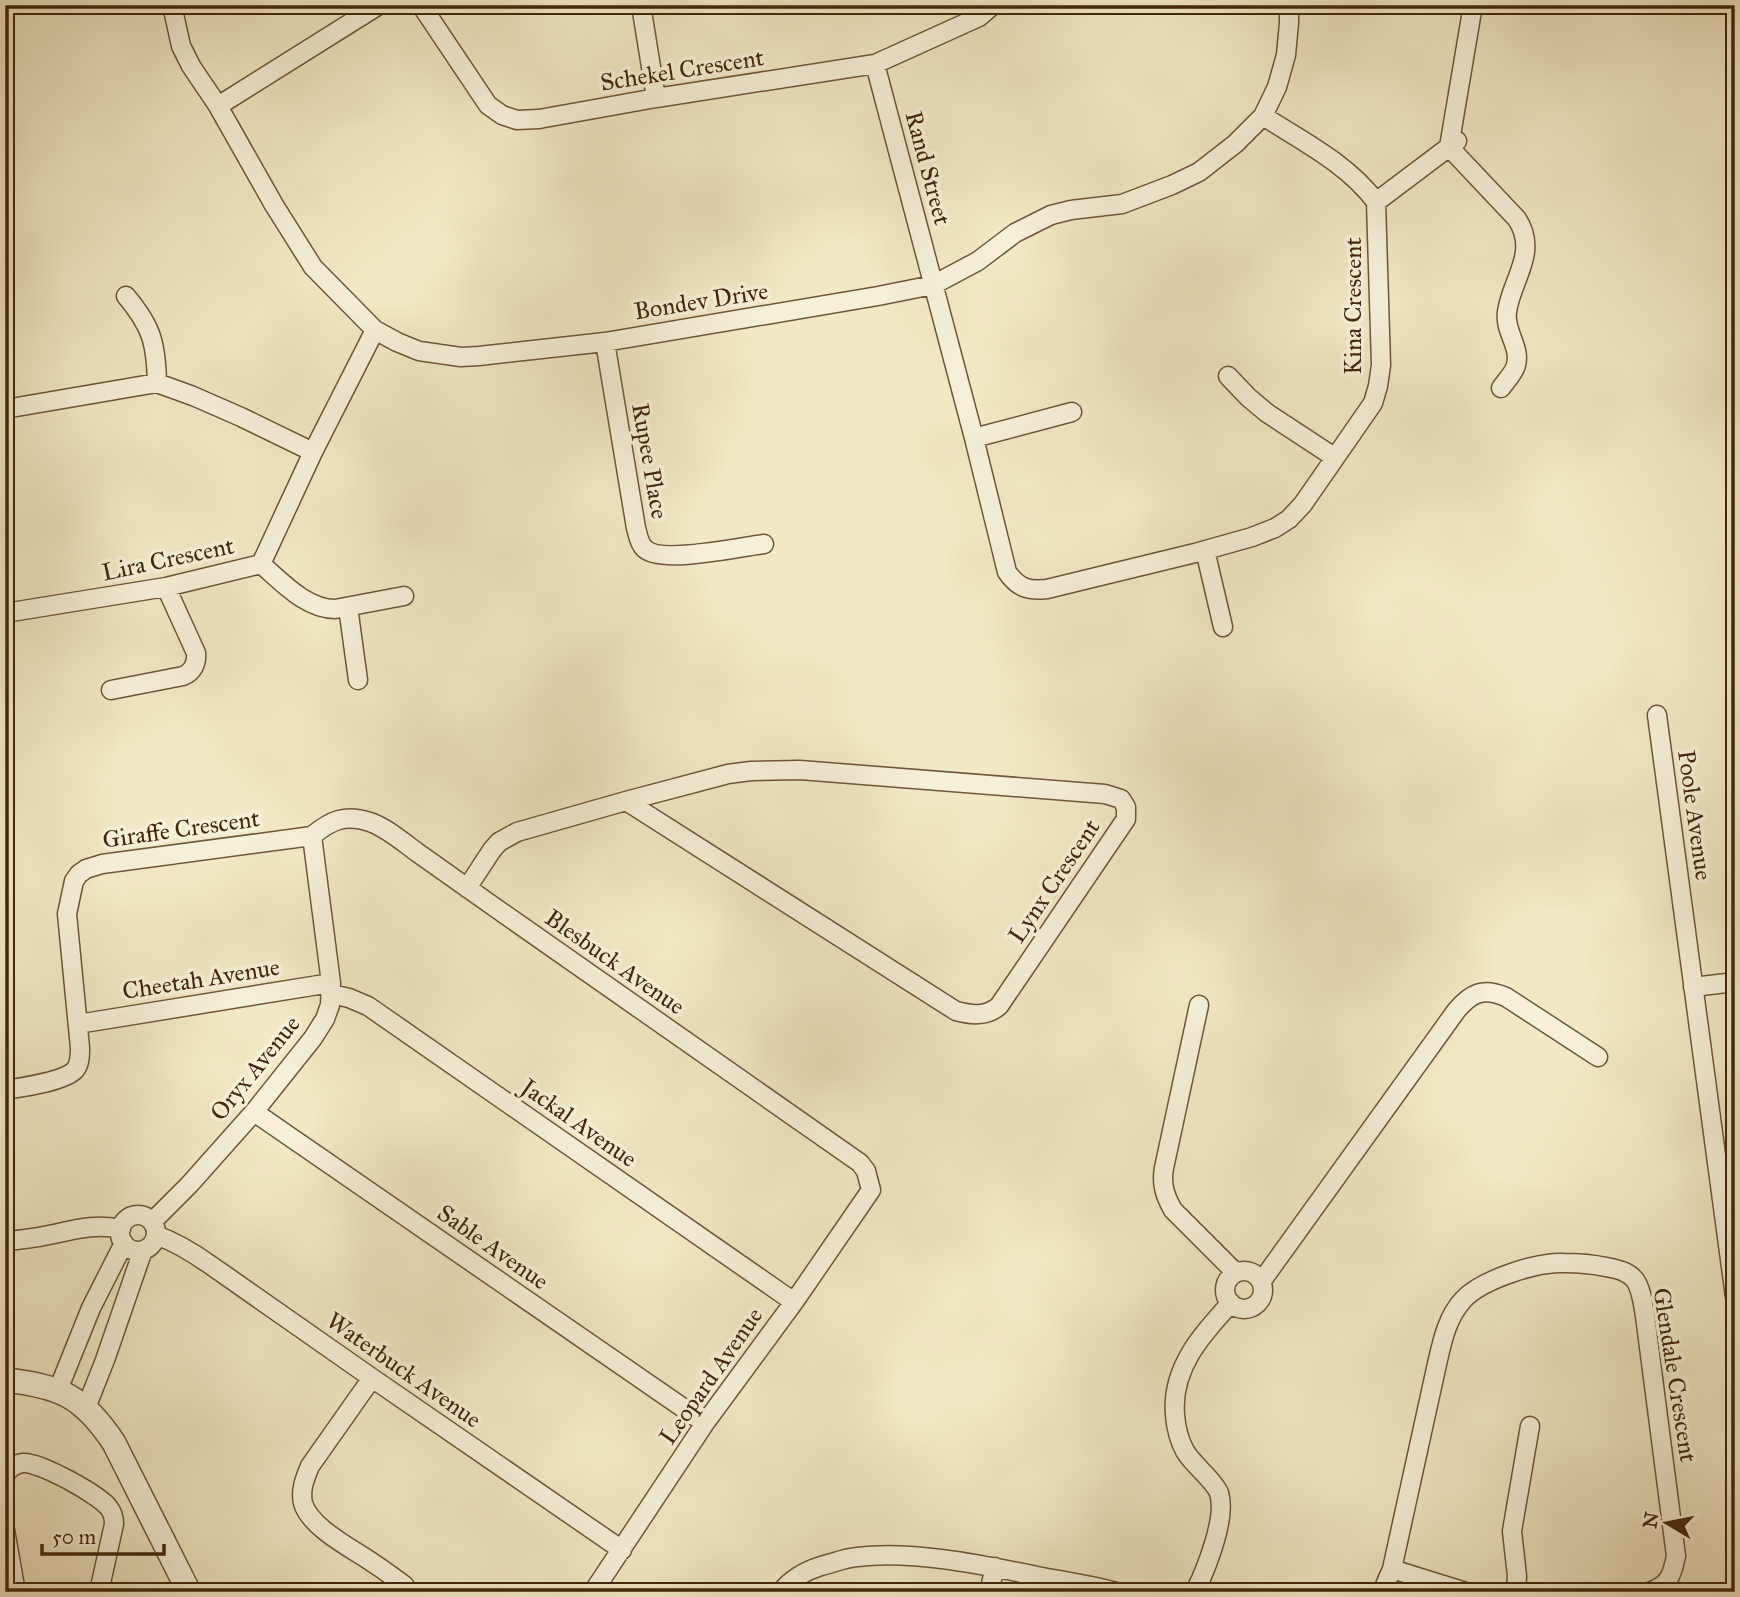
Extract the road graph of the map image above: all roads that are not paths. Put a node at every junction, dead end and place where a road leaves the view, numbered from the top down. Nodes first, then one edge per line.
1 (172, 5) edge
2 (379, 5) edge
3 (421, 5) edge
4 (641, 5) edge
5 (993, 5) edge
6 (1289, 5) edge
7 (1474, 5) edge
8 (875, 64) junction
9 (656, 98) junction
10 (218, 106) junction
11 (1263, 116) junction
12 (1453, 144) junction
13 (1376, 202) junction
14 (933, 285) junction
15 (126, 296) dead end
16 (375, 330) junction
17 (605, 342) junction
18 (1228, 376) dead end
19 (157, 383) junction
20 (1501, 388) dead end
21 (5, 409) edge
22 (1072, 412) dead end
23 (974, 438) junction
24 (313, 452) junction
25 (1334, 457) junction
26 (764, 544) dead end
27 (1205, 550) junction
28 (261, 564) junction
29 (166, 587) junction
30 (404, 596) dead end
31 (348, 607) junction
32 (5, 613) edge
33 (1223, 627) dead end
34 (358, 680) dead end
35 (111, 690) dead end
36 (1657, 715) dead end
37 (626, 801) junction
38 (312, 836) junction
39 (467, 888) junction
40 (1735, 982) edge
41 (1693, 987) junction
42 (332, 989) junction
43 (1199, 1005) dead end
44 (78, 1024) junction
45 (1598, 1056) dead end
46 (5, 1090) edge
47 (254, 1112) junction
48 (871, 1190) joint
49 (155, 1228) junction
50 (122, 1236) junction
51 (5, 1241) edge
52 (143, 1250) junction
53 (1236, 1273) junction
54 (1261, 1282) junction
55 (1735, 1297) edge
56 (794, 1302) junction
57 (1231, 1303) junction
58 (372, 1378) junction
59 (5, 1380) edge
60 (58, 1390) junction
61 (86, 1408) junction
62 (705, 1423) junction
63 (1530, 1426) dead end
64 (5, 1475) edge
65 (5, 1530) edge
66 (622, 1550) junction
67 (995, 1567) junction
68 (1207, 1568) junction
69 (1392, 1569) junction
70 (16, 1592) edge
71 (99, 1592) edge
72 (189, 1592) edge
73 (409, 1592) edge
74 (593, 1592) edge
75 (781, 1592) edge
76 (989, 1592) edge
77 (1116, 1592) edge
78 (1195, 1592) edge
79 (1205, 1592) edge
80 (1382, 1592) edge
81 (1466, 1592) edge
82 (1516, 1592) edge
83 (1648, 1592) edge

1 - 10 street, Bondev Drive
2 - 10 street
3 - 9 street, Schekel Crescent
4 - 9 street
5 - 8 street, Schekel Crescent
6 - 11 street, Bondev Drive
7 - 12 street
8 - 9 street, Schekel Crescent
8 - 14 street, Rand Street
10 - 16 street, Bondev Drive
11 - 13 street, Kina Crescent
11 - 14 street, Bondev Drive
12 - 13 street
12 - 20 street
13 - 25 street, Kina Crescent
14 - 17 street, Bondev Drive
14 - 23 street, Kina Crescent
15 - 19 street
16 - 17 street, Bondev Drive
16 - 24 street, Lira Crescent
17 - 26 street, Rupee Place
18 - 25 street
19 - 21 street
19 - 24 street
22 - 23 street
23 - 27 street, Kina Crescent
24 - 28 street, Lira Crescent
25 - 27 street, Kina Crescent
27 - 33 street
28 - 29 street, Lira Crescent
28 - 31 street
29 - 32 street, Lira Crescent
29 - 35 street
30 - 31 street
31 - 34 street
36 - 41 street, Poole Avenue
37 - 37 street, Lynx Crescent
37 - 39 street, Lynx Crescent
38 - 39 street, Blesbuck Avenue
38 - 42 street, Oryx Avenue
38 - 44 street, Giraffe Crescent
39 - 48 street, Blesbuck Avenue
40 - 41 street
41 - 55 street, Poole Avenue
42 - 44 street, Cheetah Avenue
42 - 47 street, Oryx Avenue
42 - 56 street, Jackal Avenue
43 - 53 street
44 - 46 street, Giraffe Crescent
45 - 54 street
47 - 49 street, Oryx Avenue
47 - 62 street, Sable Avenue
48 - 56 street, Leopard Avenue
49 - 50 street
49 - 52 street
49 - 58 street, Waterbuck Avenue
50 - 51 street
50 - 52 street
50 - 60 street
52 - 61 street
53 - 54 street
53 - 57 street
54 - 57 street
56 - 62 street, Leopard Avenue
57 - 68 street
58 - 66 street, Waterbuck Avenue
58 - 73 street
59 - 60 street
60 - 61 street
61 - 72 street
62 - 66 street, Leopard Avenue
63 - 82 street
64 - 71 street
65 - 70 street
66 - 74 street, Leopard Avenue
67 - 75 street
67 - 76 street
67 - 77 street
68 - 78 street
68 - 79 street
69 - 80 street, Glendale Crescent
69 - 81 street
69 - 83 street, Glendale Crescent

